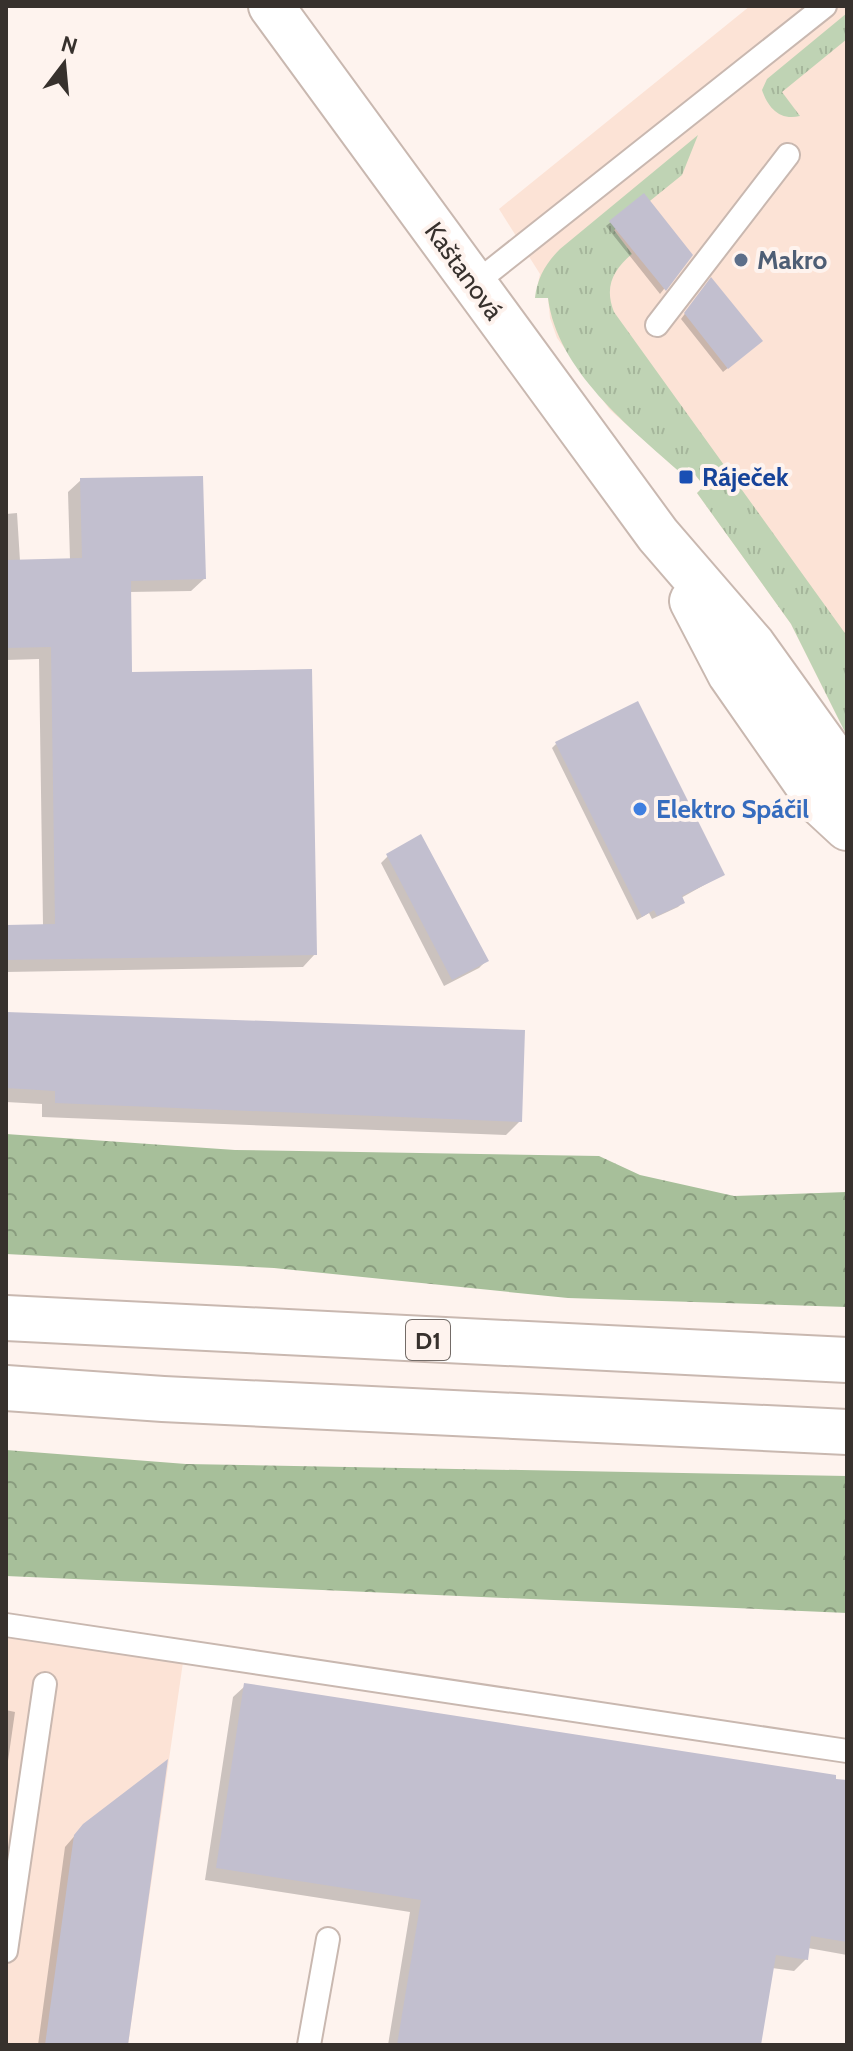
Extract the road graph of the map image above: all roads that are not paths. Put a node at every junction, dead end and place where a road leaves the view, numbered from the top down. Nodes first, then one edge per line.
1 (271, 6) edge
2 (825, 6) edge
3 (788, 155) dead end
4 (473, 285) junction
5 (657, 325) dead end
6 (658, 535) junction
7 (847, 776) edge
8 (847, 828) edge
9 (7, 1317) edge
10 (847, 1360) edge
11 (6, 1388) edge
12 (847, 1432) edge
13 (6, 1625) edge
14 (45, 1684) dead end
15 (847, 1751) edge
16 (328, 1939) dead end
17 (6, 1951) edge
18 (309, 2045) edge

1 - 4 main road, Kaštanová
2 - 4 lane
3 - 5 lane
4 - 6 main road, Kaštanová
6 - 7 main road, Kaštanová
6 - 8 main road, Kaštanová
9 - 10 main road, D1
11 - 12 main road
13 - 15 lane
14 - 17 lane
16 - 18 lane

